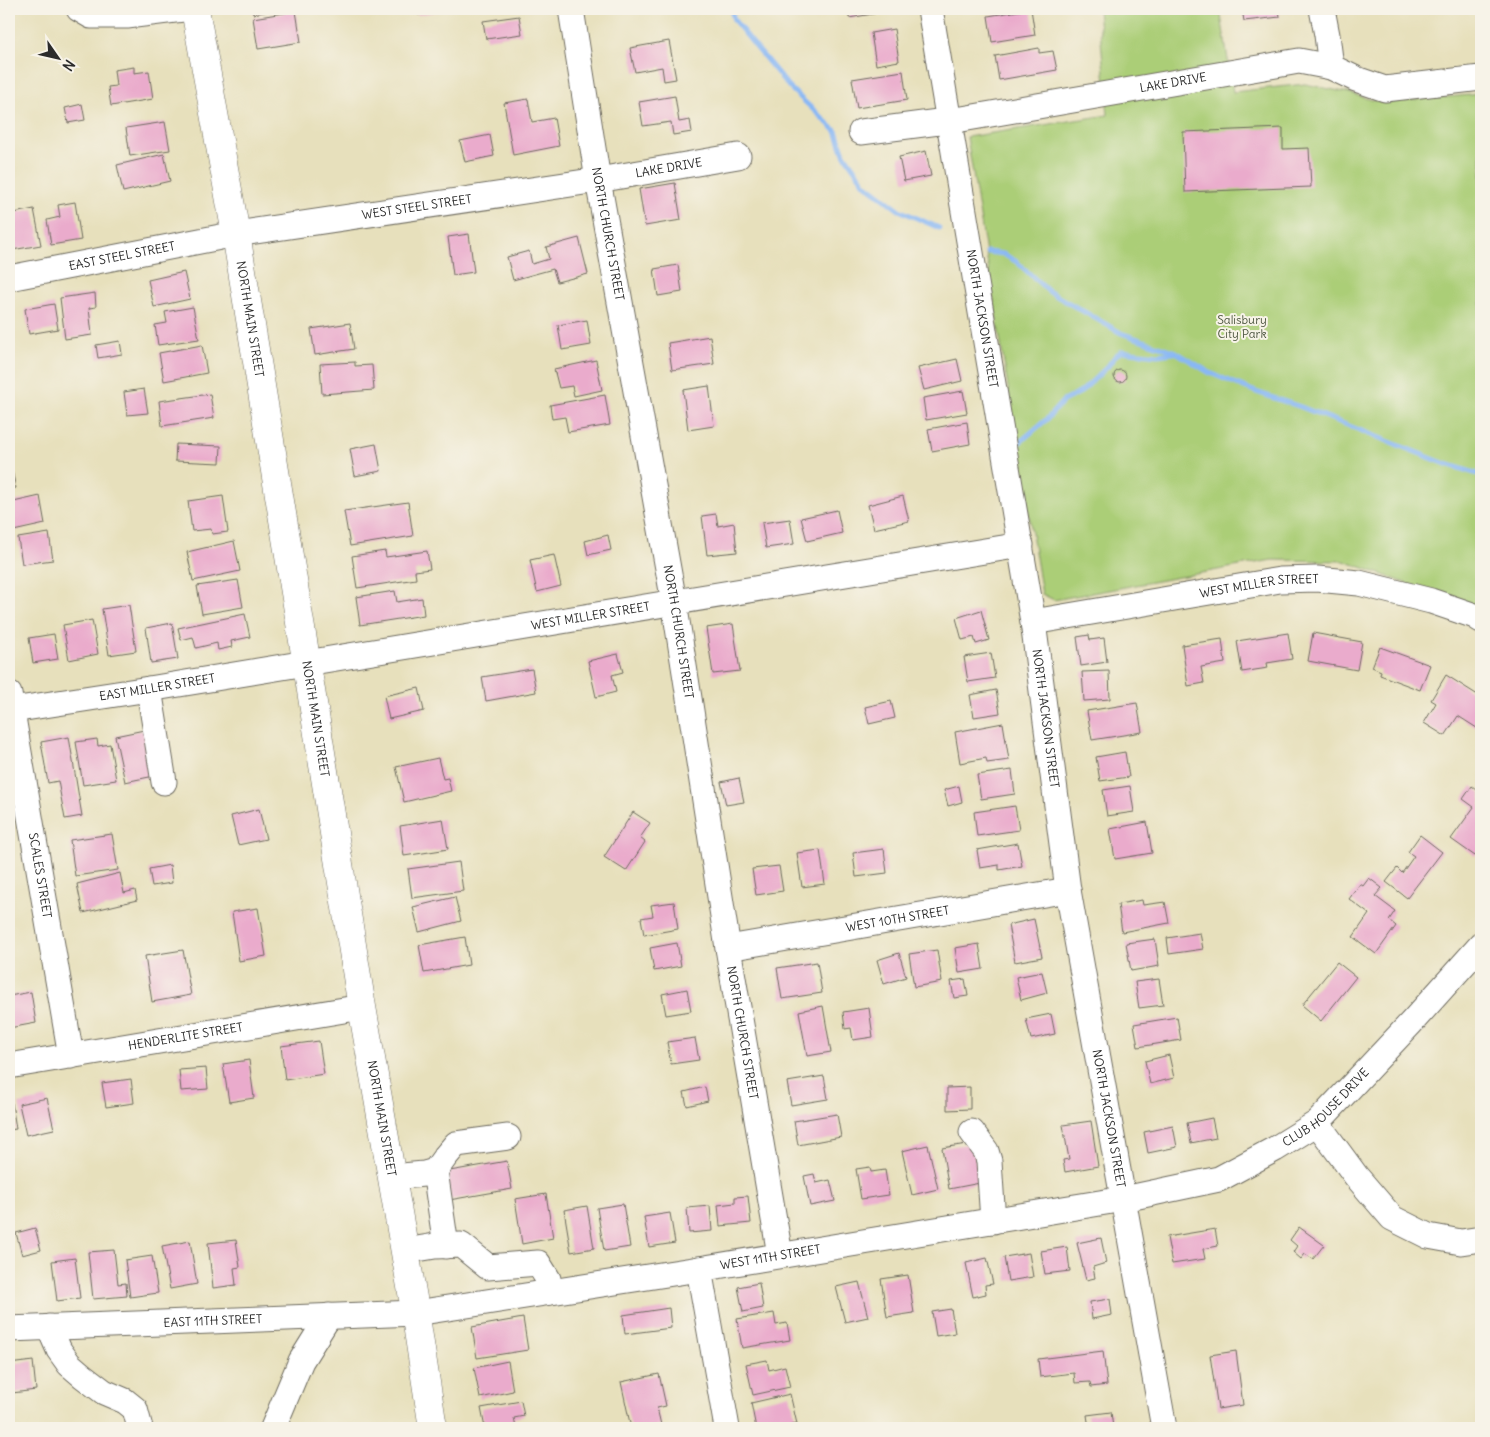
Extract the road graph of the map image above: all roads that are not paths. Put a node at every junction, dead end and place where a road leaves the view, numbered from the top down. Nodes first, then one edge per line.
1 (79, 9) edge
2 (183, 9) edge
3 (196, 9) edge
4 (571, 9) edge
5 (930, 9) edge
6 (1322, 9) edge
7 (1331, 67) junction
8 (1481, 78) edge
9 (950, 121) junction
10 (861, 132) dead end
11 (738, 156) dead end
12 (598, 180) junction
13 (236, 234) junction
14 (9, 278) edge
15 (1020, 545) junction
16 (674, 602) junction
17 (1481, 620) edge
18 (1033, 622) junction
19 (307, 663) junction
20 (149, 689) junction
21 (10, 705) edge
22 (164, 782) dead end
23 (1068, 890) junction
24 (1481, 945) edge
25 (728, 948) junction
26 (362, 1006) junction
27 (71, 1056) junction
28 (9, 1066) edge
29 (1317, 1123) junction
30 (972, 1132) dead end
31 (508, 1137) dead end
32 (436, 1171) junction
33 (392, 1177) junction
34 (1124, 1199) junction
35 (993, 1221) junction
36 (1481, 1239) edge
37 (446, 1246) junction
38 (405, 1251) junction
39 (780, 1256) junction
40 (700, 1269) junction
41 (550, 1292) junction
42 (416, 1313) junction
43 (329, 1316) junction
44 (49, 1327) junction
45 (9, 1329) edge
46 (140, 1428) edge
47 (273, 1428) edge
48 (434, 1428) edge
49 (726, 1428) edge
50 (1164, 1428) edge

1 - 2 street
3 - 13 main road, NORTH MAIN STREET
4 - 12 street, NORTH CHURCH STREET
5 - 9 street, NORTH JACKSON STREET
6 - 7 street
7 - 8 street, LAKE DRIVE
7 - 9 street, LAKE DRIVE
9 - 10 street, LAKE DRIVE
9 - 15 street, NORTH JACKSON STREET
11 - 12 street, LAKE DRIVE
12 - 13 street, WEST STEEL STREET
12 - 16 street, NORTH CHURCH STREET
13 - 14 street, EAST STEEL STREET
13 - 19 main road, NORTH MAIN STREET
15 - 16 street, WEST MILLER STREET
15 - 18 street, NORTH JACKSON STREET
16 - 19 street, WEST MILLER STREET
16 - 25 street, NORTH CHURCH STREET
17 - 18 street, WEST MILLER STREET
18 - 23 street, NORTH JACKSON STREET
19 - 20 street, EAST MILLER STREET
19 - 26 main road, NORTH MAIN STREET
20 - 21 street, EAST MILLER STREET
20 - 22 street
21 - 27 street, SCALES STREET
23 - 25 street, WEST 10TH STREET
23 - 34 street, NORTH JACKSON STREET
24 - 29 street, CLUB HOUSE DRIVE
25 - 39 street, NORTH CHURCH STREET
26 - 27 street, HENDERLITE STREET
26 - 33 main road, NORTH MAIN STREET
27 - 28 street, HENDERLITE STREET
29 - 34 street, CLUB HOUSE DRIVE
29 - 36 street
30 - 35 street
31 - 32 street
32 - 33 street
32 - 37 street
33 - 38 main road, NORTH MAIN STREET
34 - 35 street, WEST 11TH STREET
34 - 50 street, NORTH JACKSON STREET
35 - 39 street, WEST 11TH STREET
37 - 38 street
37 - 41 street
38 - 42 main road, NORTH MAIN STREET
39 - 40 street, WEST 11TH STREET
40 - 41 street, WEST 11TH STREET
40 - 49 street
41 - 42 street, WEST 11TH STREET
42 - 43 street, EAST 11TH STREET
42 - 48 main road, NORTH MAIN STREET
43 - 44 street, EAST 11TH STREET
43 - 47 street
44 - 45 street, EAST 11TH STREET
44 - 46 street

